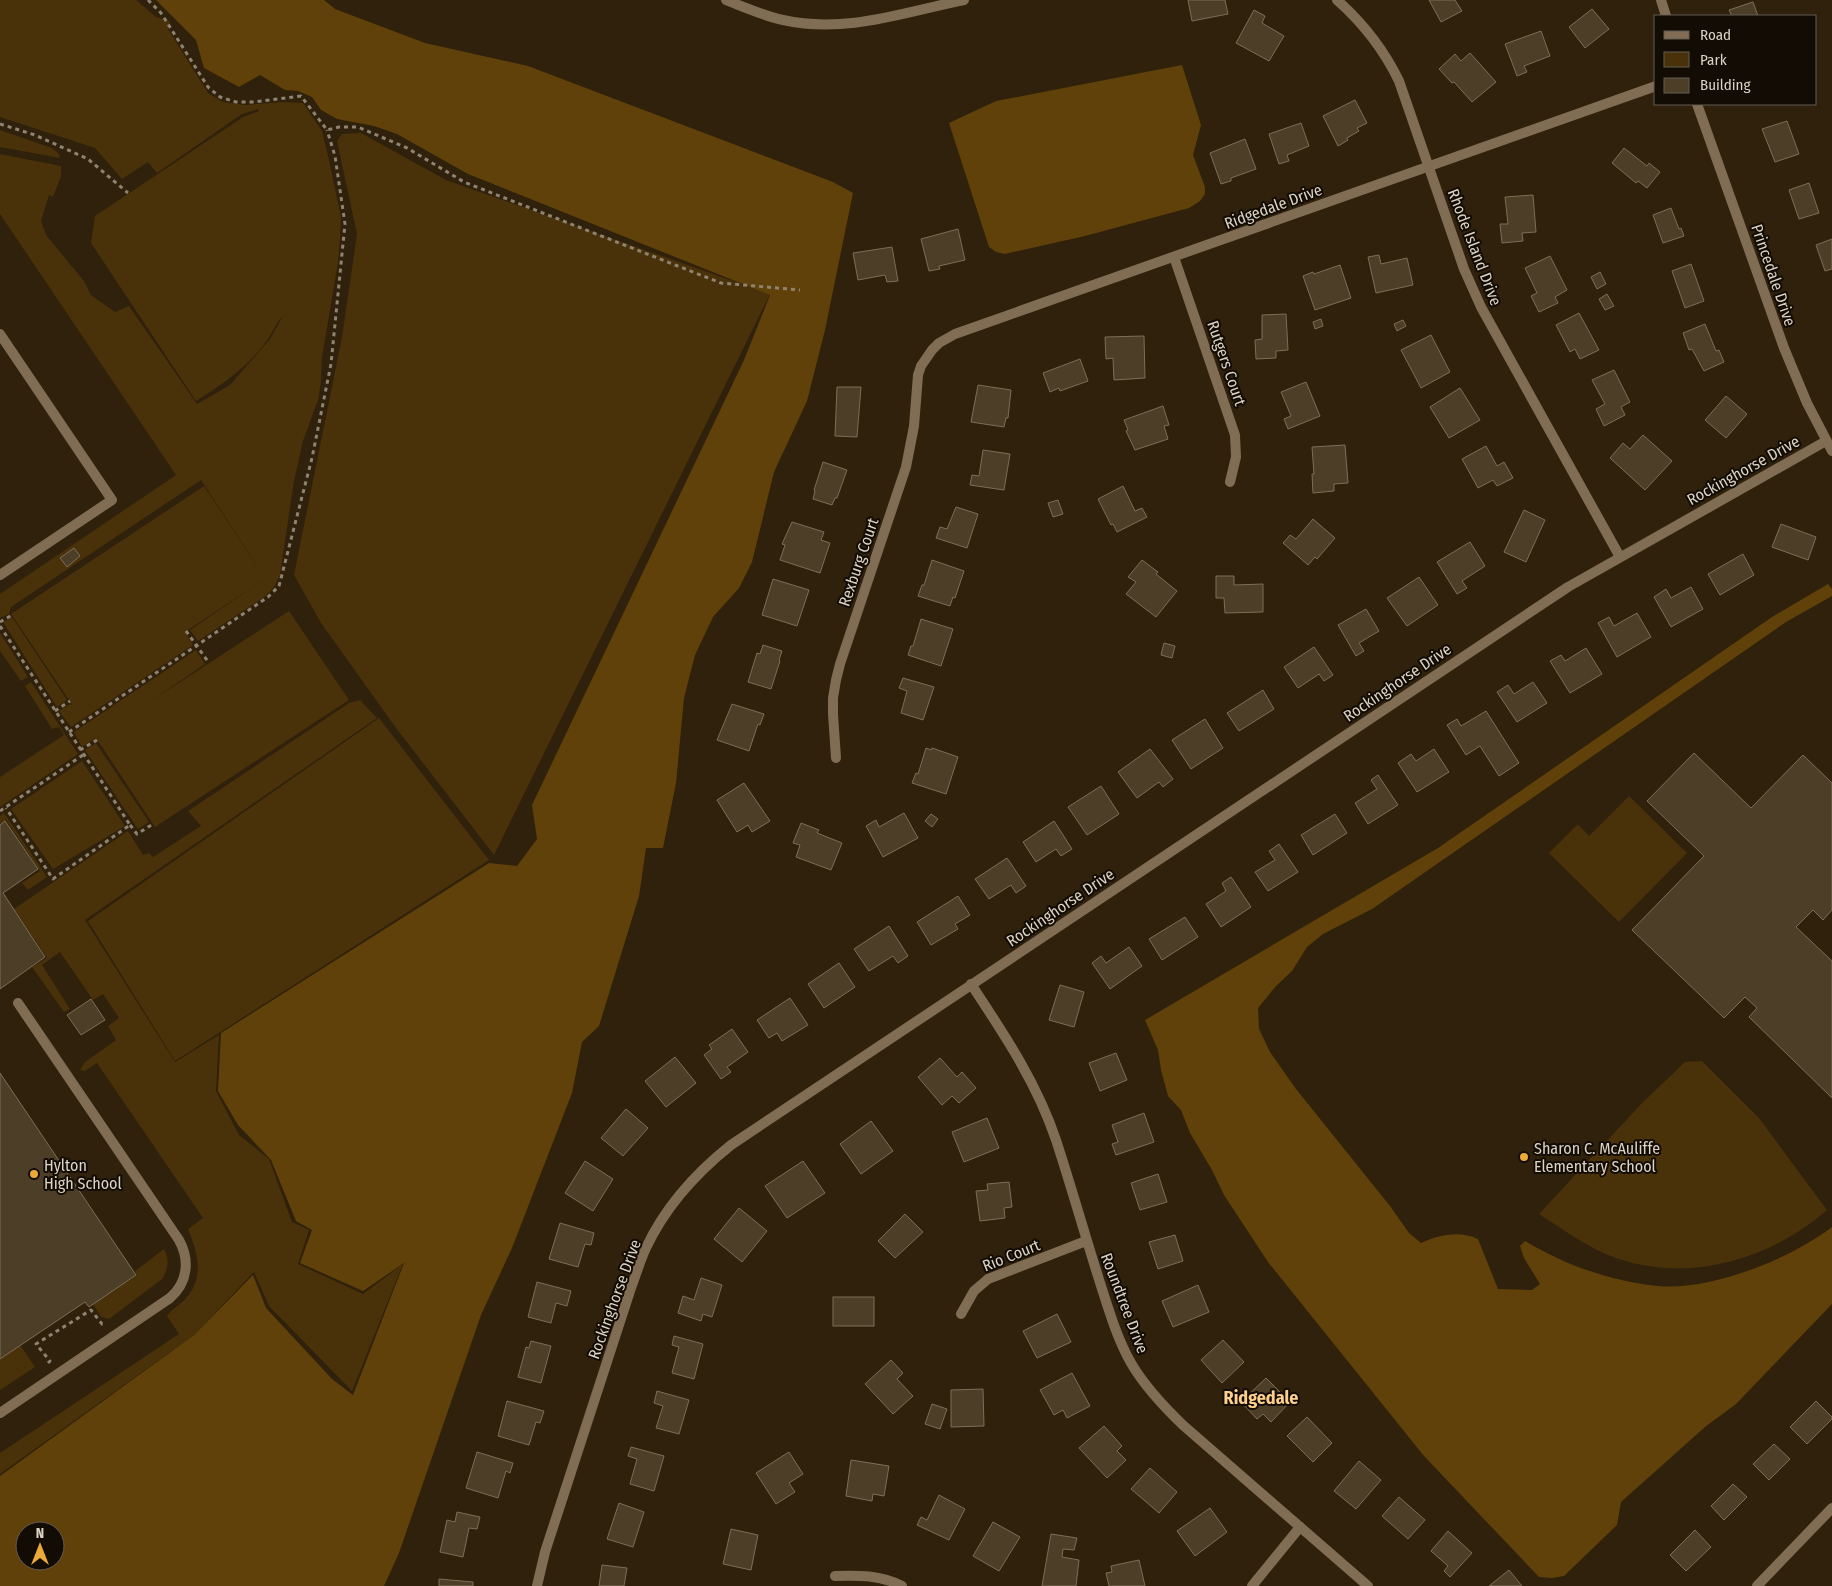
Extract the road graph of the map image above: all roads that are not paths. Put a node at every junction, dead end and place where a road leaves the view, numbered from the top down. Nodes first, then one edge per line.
1 (726, 0) edge
2 (964, 0) edge
3 (1337, 0) edge
4 (1661, 0) edge
5 (1666, 15) edge
6 (1654, 87) edge
7 (1697, 105) edge
8 (1428, 166) junction
9 (1174, 257) junction
10 (0, 334) edge
11 (918, 376) joint
12 (1826, 441) junction
13 (1832, 451) edge
14 (1230, 482) dead end
15 (1620, 557) junction
16 (0, 575) edge
17 (836, 758) dead end
18 (972, 984) junction
19 (18, 1003) dead end
20 (1086, 1241) junction
21 (961, 1314) dead end
22 (0, 1413) edge
23 (1832, 1508) edge
24 (1300, 1527) junction
25 (835, 1576) dead end
26 (537, 1586) edge
27 (902, 1586) edge
28 (1252, 1586) edge
29 (1368, 1586) edge
30 (1757, 1586) edge

1 - 2 street
3 - 8 street, Rhode Island Drive
4 - 5 street
6 - 8 street, Ridgedale Drive
7 - 12 street, Princedale Drive
8 - 9 street, Ridgedale Drive
8 - 15 street, Rhode Island Drive
9 - 11 street, Ridgedale Drive
9 - 14 street, Rutgers Court
10 - 16 street
11 - 17 street, Rexburg Court
12 - 13 street, Princedale Drive
12 - 15 street, Rockinghorse Drive
15 - 18 street, Rockinghorse Drive
18 - 20 street, Roundtree Drive
18 - 26 street, Rockinghorse Drive
19 - 22 street
20 - 21 street, Rio Court
20 - 24 street, Roundtree Drive
23 - 30 street
24 - 28 street
24 - 29 street, Roundtree Drive
25 - 27 street

